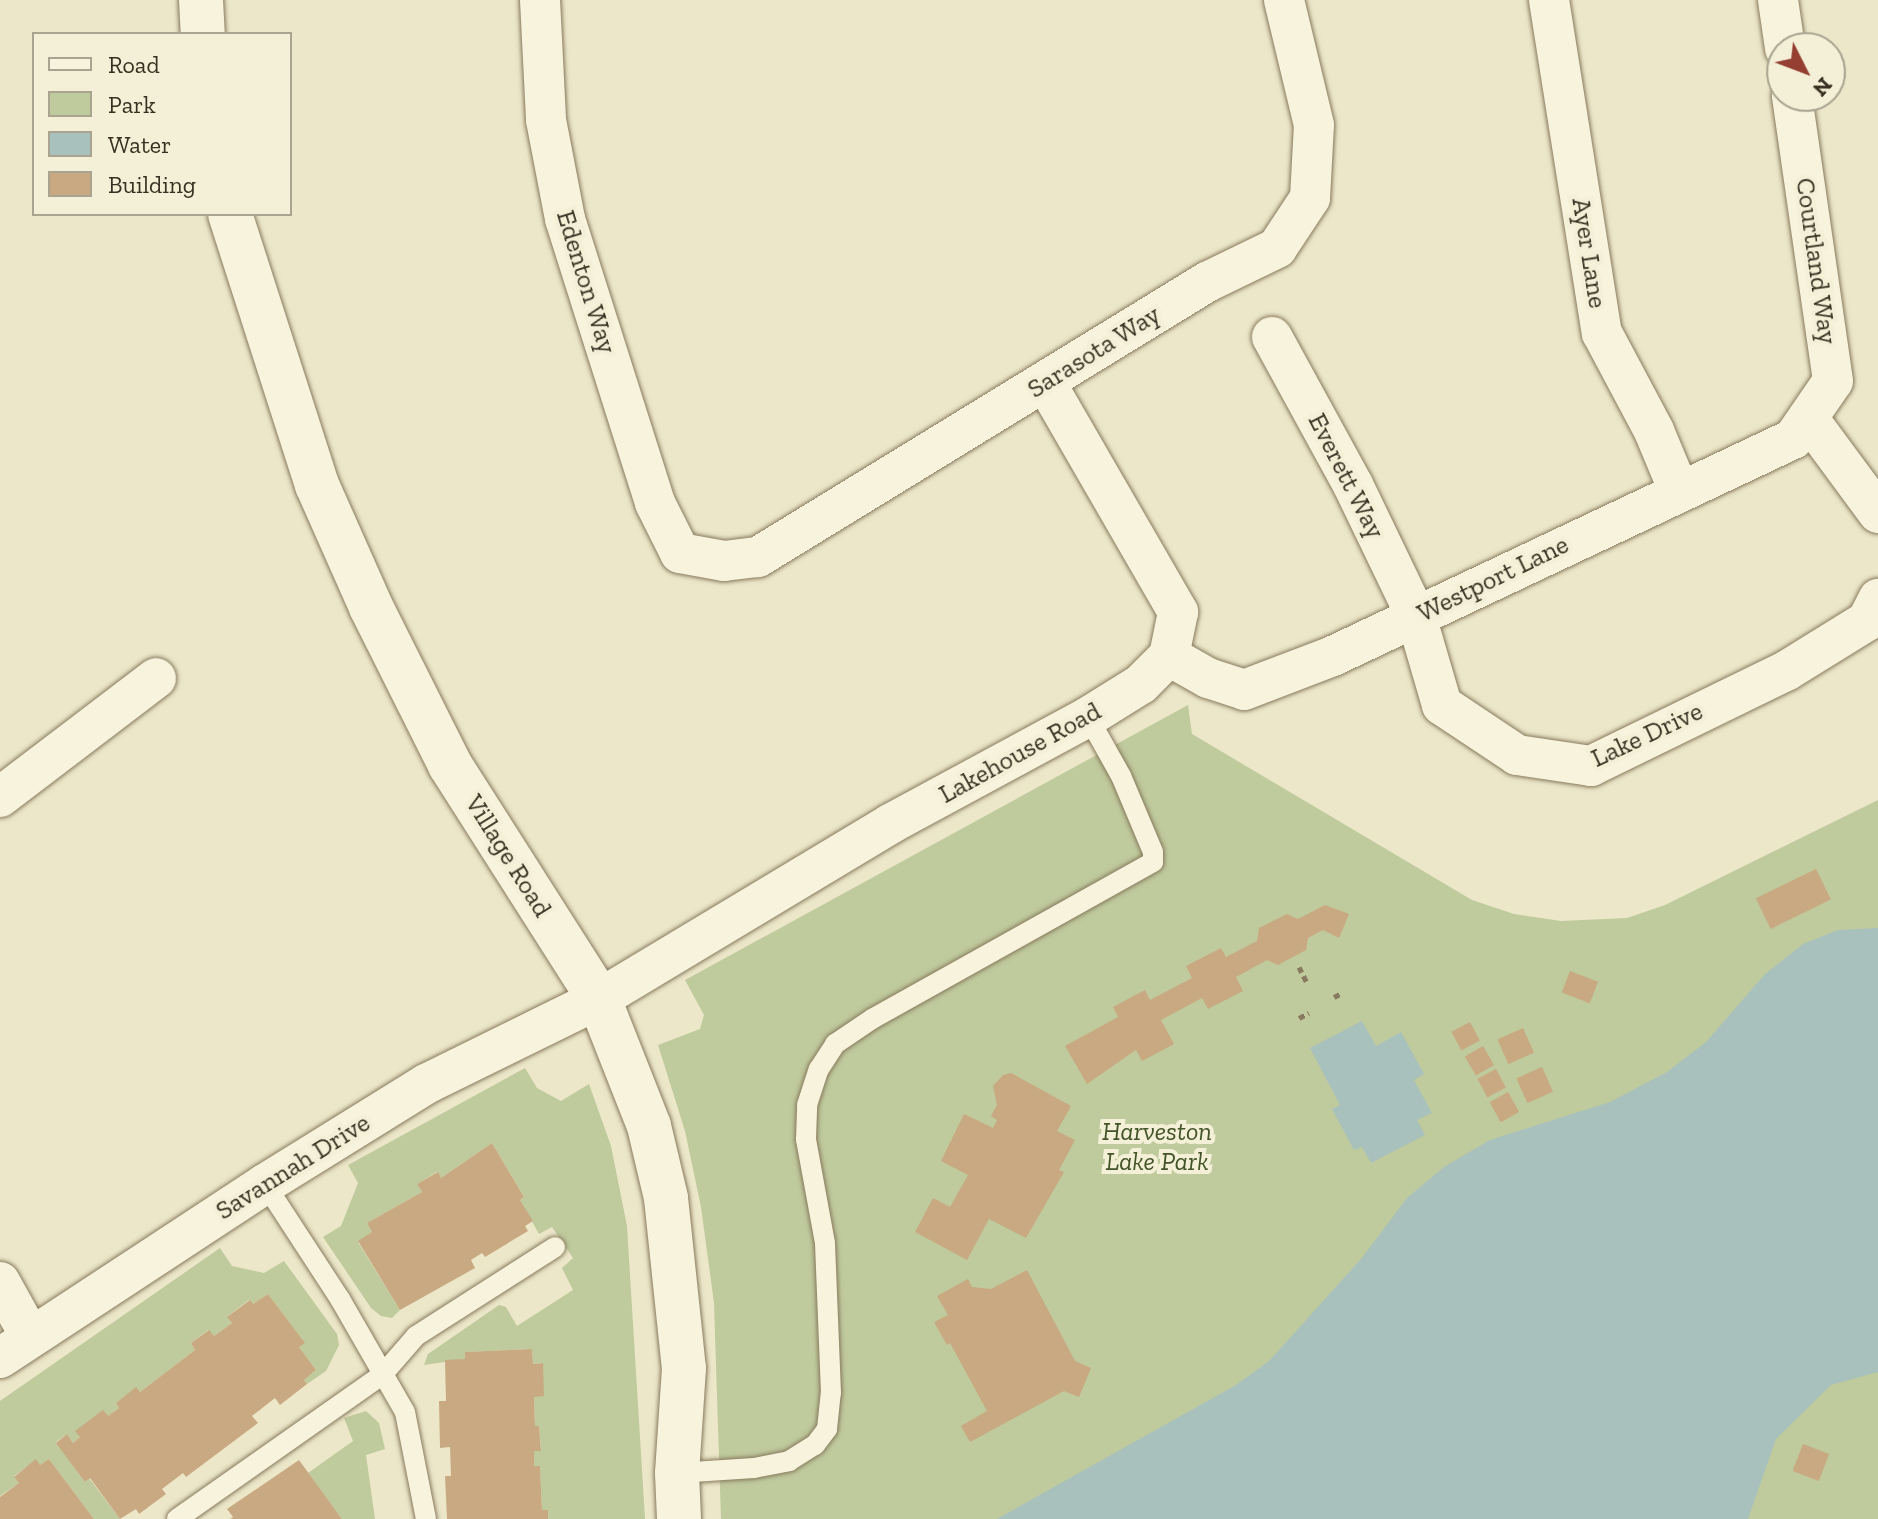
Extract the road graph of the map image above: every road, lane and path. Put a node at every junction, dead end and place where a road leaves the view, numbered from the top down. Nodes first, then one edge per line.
1 (201, 0) edge
2 (540, 0) edge
3 (1284, 0) edge
4 (1549, 0) edge
5 (1778, 0) edge
6 (203, 32) edge
7 (1783, 32) edge
8 (1794, 112) edge
9 (231, 216) edge
10 (1272, 337) dead end
11 (1046, 383) junction
12 (1808, 418) junction
13 (1679, 491) junction
14 (1878, 513) edge
15 (680, 553) joint
16 (1878, 599) edge
17 (1416, 616) junction
18 (1169, 656) junction
19 (156, 678) dead end
20 (1088, 717) junction
21 (0, 797) edge
22 (1299, 967) dead end
23 (1306, 981) dead end
24 (1342, 993) dead end
25 (1334, 997) dead end
26 (599, 999) junction
27 (1309, 1013) dead end
28 (1299, 1018) dead end
29 (265, 1184) junction
30 (555, 1247) dead end
31 (0, 1282) edge
32 (15, 1347) edge
33 (383, 1374) junction
34 (677, 1473) junction
35 (177, 1519) edge
36 (426, 1519) edge
37 (679, 1519) edge

1 - 6 street
2 - 15 street, Edenton Way
3 - 11 street, Sarasota Way
4 - 13 street, Ayer Lane
5 - 7 street
8 - 12 street, Courtland Way
9 - 26 street, Village Road
10 - 17 street, Everett Way
11 - 15 street, Sarasota Way
11 - 18 street
12 - 13 street, Westport Lane
12 - 14 street
13 - 17 street, Westport Lane
16 - 17 street, Lake Drive
17 - 18 street, Westport Lane
18 - 20 street, Lakehouse Road
19 - 21 street
20 - 26 street, Lakehouse Road
20 - 34 lane
22 - 23 path
24 - 25 path
26 - 29 street, Savannah Drive
26 - 34 street, Village Road
27 - 28 path
29 - 32 street, Savannah Drive
29 - 33 lane
30 - 33 lane
31 - 32 street
33 - 35 lane
33 - 36 lane
34 - 37 street, Village Road

